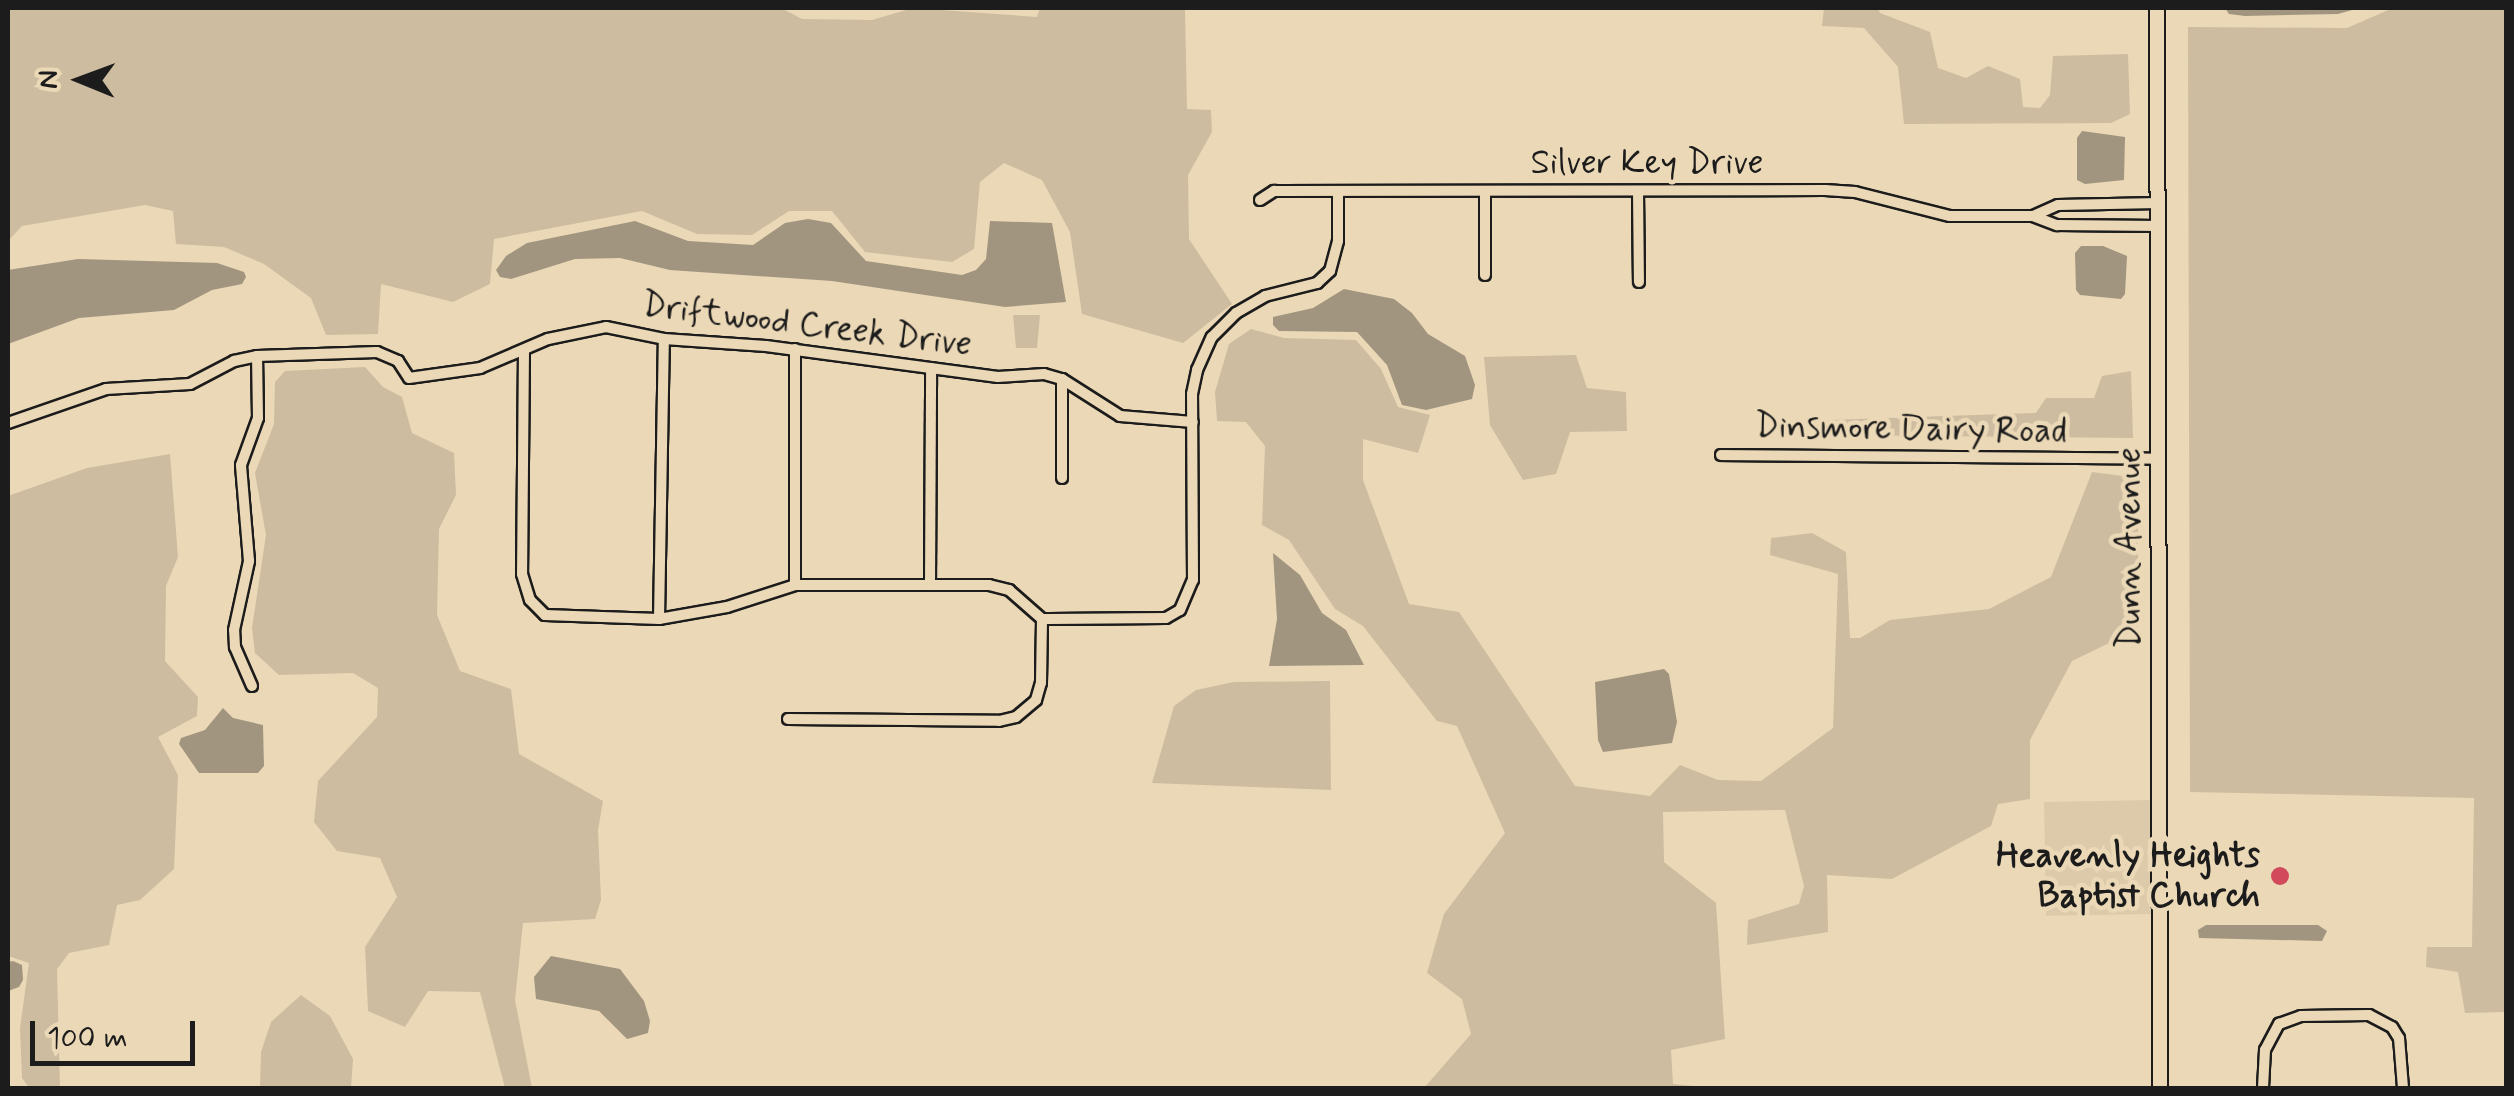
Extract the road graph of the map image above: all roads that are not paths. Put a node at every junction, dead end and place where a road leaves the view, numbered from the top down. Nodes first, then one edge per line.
1 (2157, 8) edge
2 (1485, 190) junction
3 (1638, 190) junction
4 (1338, 191) junction
5 (1260, 200) dead end
6 (2159, 204) junction
7 (2033, 216) junction
8 (2159, 226) junction
9 (1485, 276) dead end
10 (1640, 282) dead end
11 (664, 339) junction
12 (794, 349) junction
13 (524, 350) junction
14 (257, 356) junction
15 (931, 368) junction
16 (1062, 379) junction
17 (1194, 422) junction
18 (8, 423) edge
19 (1722, 455) dead end
20 (2160, 460) junction
21 (1062, 478) dead end
22 (930, 584) junction
23 (795, 585) junction
24 (1180, 610) junction
25 (1042, 619) junction
26 (659, 620) junction
27 (1185, 622) dead end
28 (252, 686) dead end
29 (788, 719) dead end
30 (2160, 1088) edge
31 (2262, 1088) edge
32 (2404, 1088) edge

1 - 6 main road, Dunn Avenue
2 - 3 street, Silver Key Drive
2 - 4 street, Silver Key Drive
2 - 9 street
3 - 7 street, Silver Key Drive
3 - 10 street
4 - 5 street, Silver Key Drive
4 - 17 street
6 - 7 street, Silver Key Drive
6 - 8 main road, Dunn Avenue
7 - 8 street, Silver Key Drive
8 - 20 main road, Dunn Avenue
11 - 12 street, Driftwood Creek Drive
11 - 13 street, Driftwood Creek Drive
11 - 26 street
12 - 15 street, Driftwood Creek Drive
12 - 23 street
13 - 14 street, Driftwood Creek Drive
13 - 26 street
14 - 18 street
14 - 28 street
15 - 16 street, Driftwood Creek Drive
15 - 22 street
16 - 17 street, Driftwood Creek Drive
16 - 21 street
17 - 24 street
19 - 20 street, Dinsmore Dairy Road
20 - 30 main road, Dunn Avenue
22 - 23 street
22 - 25 street
23 - 26 street
24 - 25 street
24 - 27 street
25 - 29 street
31 - 32 street

